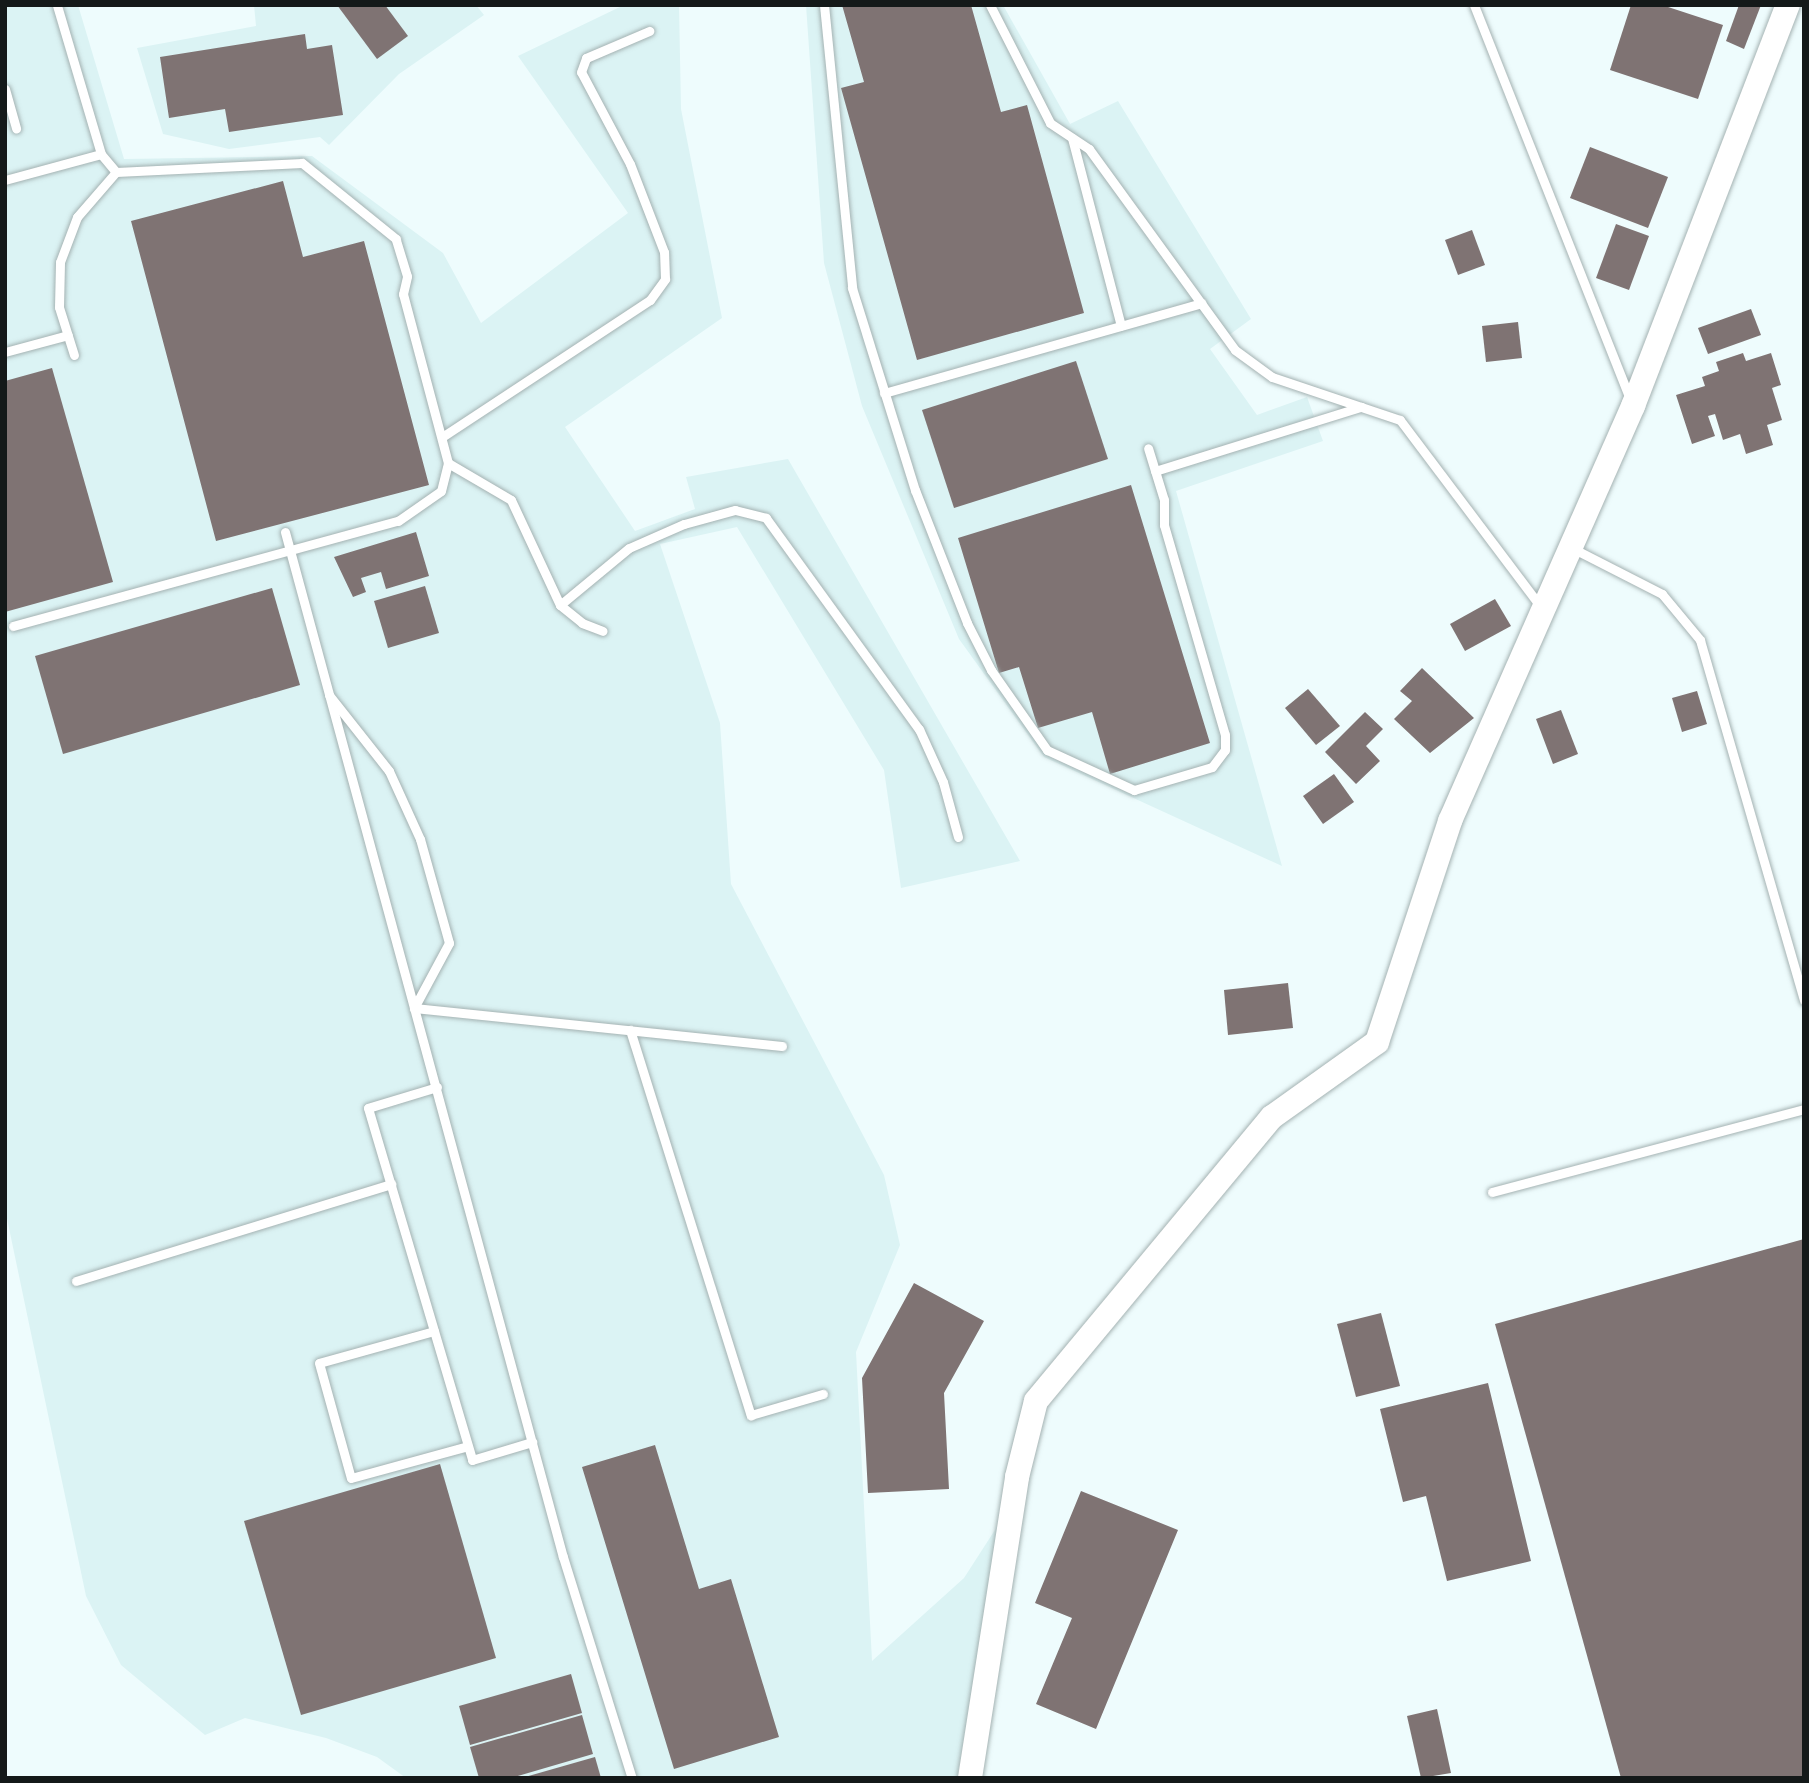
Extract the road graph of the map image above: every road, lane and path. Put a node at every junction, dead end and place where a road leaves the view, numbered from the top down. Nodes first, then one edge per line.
1 (57, 5) edge
2 (824, 5) edge
3 (990, 5) edge
4 (1474, 5) edge
5 (1788, 5) edge
6 (649, 31) dead end
7 (5, 89) edge
8 (16, 128) dead end
9 (1072, 138) junction
10 (101, 154) junction
11 (116, 172) junction
12 (5, 180) edge
13 (1201, 303) junction
14 (1121, 326) junction
15 (68, 335) junction
16 (5, 352) edge
17 (74, 355) dead end
18 (884, 393) junction
19 (1633, 406) junction
20 (1362, 407) junction
21 (442, 437) junction
22 (1148, 448) dead end
23 (448, 463) junction
24 (1155, 471) junction
25 (285, 532) dead end
26 (1569, 546) junction
27 (290, 551) junction
28 (560, 605) junction
29 (1541, 607) junction
30 (13, 626) dead end
31 (603, 631) dead end
32 (326, 690) junction
33 (958, 837) dead end
34 (1804, 1000) edge
35 (414, 1008) junction
36 (630, 1030) junction
37 (782, 1046) dead end
38 (437, 1087) junction
39 (1804, 1109) edge
40 (391, 1184) junction
41 (1492, 1192) dead end
42 (76, 1281) dead end
43 (434, 1332) junction
44 (823, 1394) dead end
45 (532, 1442) junction
46 (468, 1446) junction
47 (632, 1778) edge
48 (970, 1778) edge

1 - 10 lane
2 - 18 lane
3 - 9 lane
4 - 19 lane
5 - 19 street
6 - 21 lane
7 - 8 lane
9 - 13 lane
9 - 14 lane
10 - 11 lane
10 - 12 lane
11 - 15 lane
11 - 21 lane
13 - 14 lane
13 - 20 lane
14 - 18 lane
15 - 16 lane
15 - 17 lane
18 - 24 lane
19 - 26 street
20 - 24 lane
20 - 29 lane
21 - 23 lane
22 - 24 lane
23 - 27 lane
23 - 28 lane
25 - 27 lane
26 - 29 street
26 - 34 lane
27 - 30 lane
27 - 32 lane
28 - 31 lane
28 - 33 lane
29 - 48 street
32 - 35 lane
32 - 35 lane
35 - 36 lane
35 - 38 lane
36 - 37 lane
36 - 44 lane
38 - 40 lane
38 - 45 lane
39 - 41 lane
40 - 42 lane
40 - 43 lane
43 - 46 lane
43 - 46 lane
45 - 46 lane
45 - 47 lane

